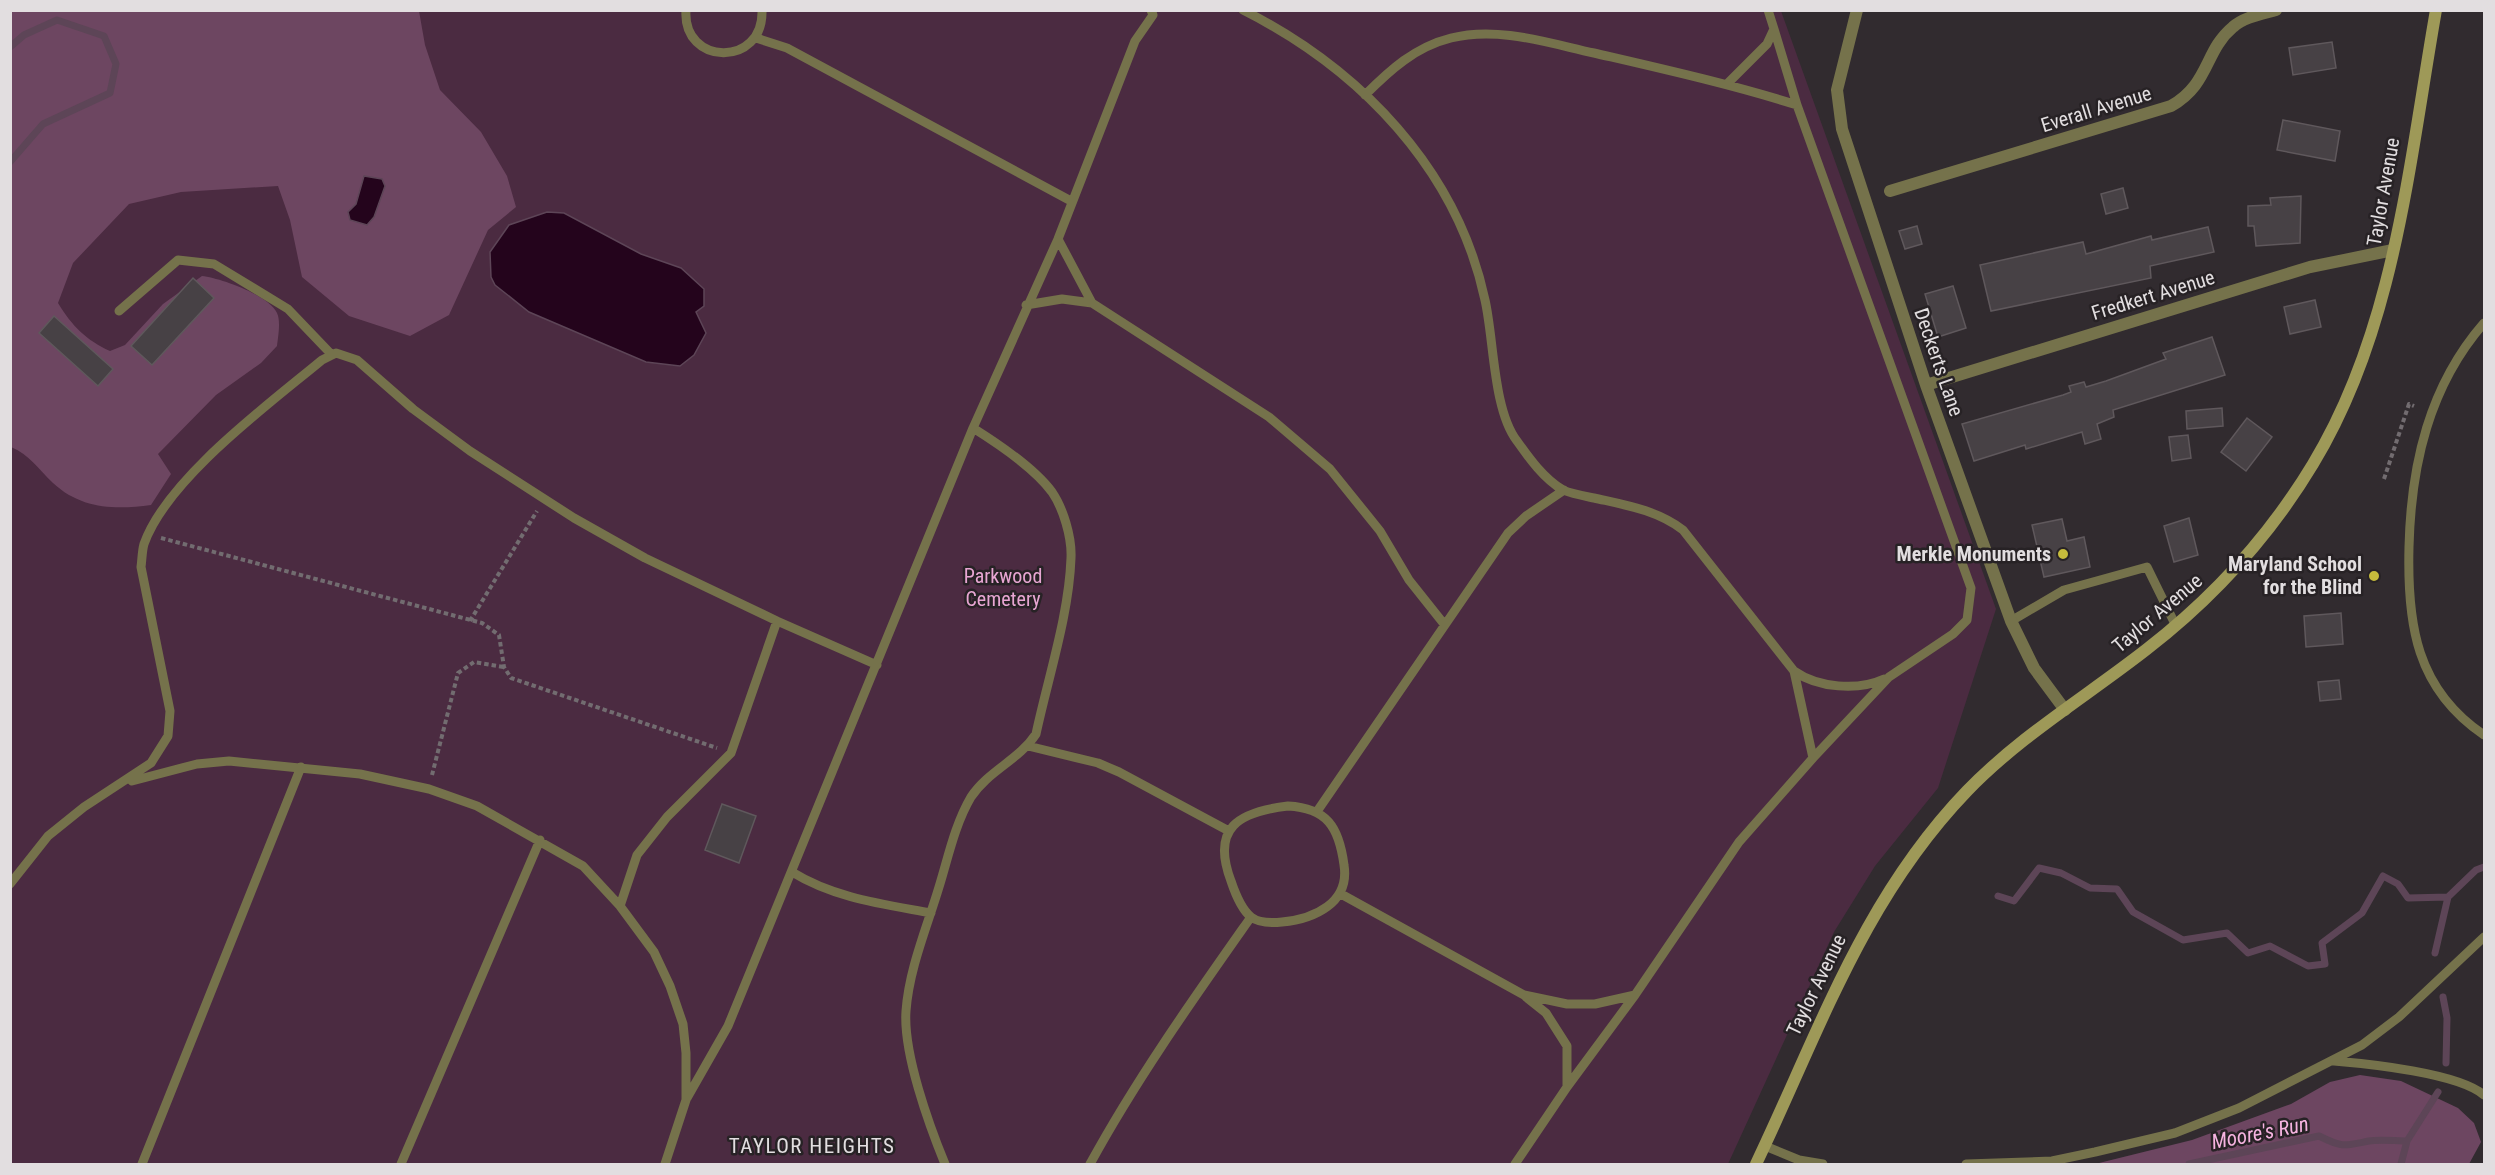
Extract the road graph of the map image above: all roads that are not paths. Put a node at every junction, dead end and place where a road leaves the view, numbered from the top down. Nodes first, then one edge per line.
1 (686, 10) edge
2 (762, 10) edge
3 (1243, 10) edge
4 (1768, 10) edge
5 (1857, 10) edge
6 (2276, 10) edge
7 (2436, 10) edge
8 (1154, 12) edge
9 (1774, 29) junction
10 (756, 38) junction
11 (1728, 83) junction
12 (1365, 95) junction
13 (1797, 105) junction
14 (1890, 191) dead end
15 (1071, 201) junction
16 (1058, 239) junction
17 (2393, 250) junction
18 (1092, 303) junction
19 (1026, 304) junction
20 (119, 311) dead end
21 (2484, 323) edge
22 (332, 355) junction
23 (1926, 385) junction
24 (973, 428) junction
25 (1564, 490) junction
26 (777, 621) junction
27 (2011, 621) junction
28 (1444, 624) junction
29 (2176, 626) junction
30 (877, 664) junction
31 (1794, 671) junction
32 (1889, 677) junction
33 (2065, 710) junction
34 (2484, 735) edge
35 (1028, 746) junction
36 (1813, 758) junction
37 (301, 767) junction
38 (125, 782) junction
39 (1318, 810) junction
40 (1227, 830) junction
41 (540, 840) junction
42 (792, 872) junction
43 (10, 884) edge
44 (1341, 894) junction
45 (620, 906) junction
46 (931, 913) junction
47 (1251, 917) junction
48 (2484, 937) edge
49 (1635, 994) junction
50 (1524, 995) junction
51 (2334, 1061) junction
52 (1567, 1087) junction
53 (2484, 1095) edge
54 (686, 1100) junction
55 (1765, 1146) junction
56 (142, 1164) edge
57 (401, 1164) edge
58 (665, 1164) edge
59 (945, 1164) edge
60 (1090, 1164) edge
61 (1515, 1164) edge
62 (1756, 1164) edge
63 (1823, 1164) edge
64 (1966, 1164) edge

1 - 10 lane
2 - 10 lane
3 - 12 lane
4 - 9 lane
5 - 23 street, Deckerts Lane
6 - 14 street, Everall Avenue
7 - 17 main road, Taylor Avenue
8 - 15 lane
9 - 11 lane
9 - 13 lane
10 - 15 lane
11 - 12 lane
11 - 13 lane
12 - 25 lane
13 - 32 lane
15 - 16 lane
16 - 18 lane
16 - 19 lane
17 - 23 street, Fredkert Avenue
17 - 29 main road, Taylor Avenue
18 - 19 lane
18 - 28 lane
19 - 24 lane
20 - 22 lane
21 - 34 lane
22 - 26 lane
22 - 38 lane
23 - 27 street, Deckerts Lane
24 - 30 lane
24 - 35 lane
25 - 28 lane
25 - 31 lane
26 - 30 lane
26 - 45 lane
27 - 29 lane
27 - 33 street, Deckerts Lane
28 - 39 lane
29 - 33 main road, Taylor Avenue
30 - 42 lane
31 - 32 lane
31 - 36 lane
32 - 36 lane
33 - 55 main road, Taylor Avenue
35 - 40 lane
35 - 46 lane
36 - 49 lane
37 - 38 lane
37 - 41 lane
37 - 56 lane
38 - 43 lane
39 - 40 lane
39 - 44 lane
40 - 47 lane
41 - 45 lane
41 - 57 lane
42 - 46 lane
42 - 54 lane
44 - 47 lane
44 - 50 lane
45 - 54 lane
46 - 59 lane
47 - 60 lane
48 - 51 lane
49 - 50 lane
49 - 52 lane
50 - 52 lane
51 - 53 lane
51 - 64 lane
52 - 61 lane
54 - 58 lane
55 - 62 main road, Taylor Avenue
55 - 63 lane

